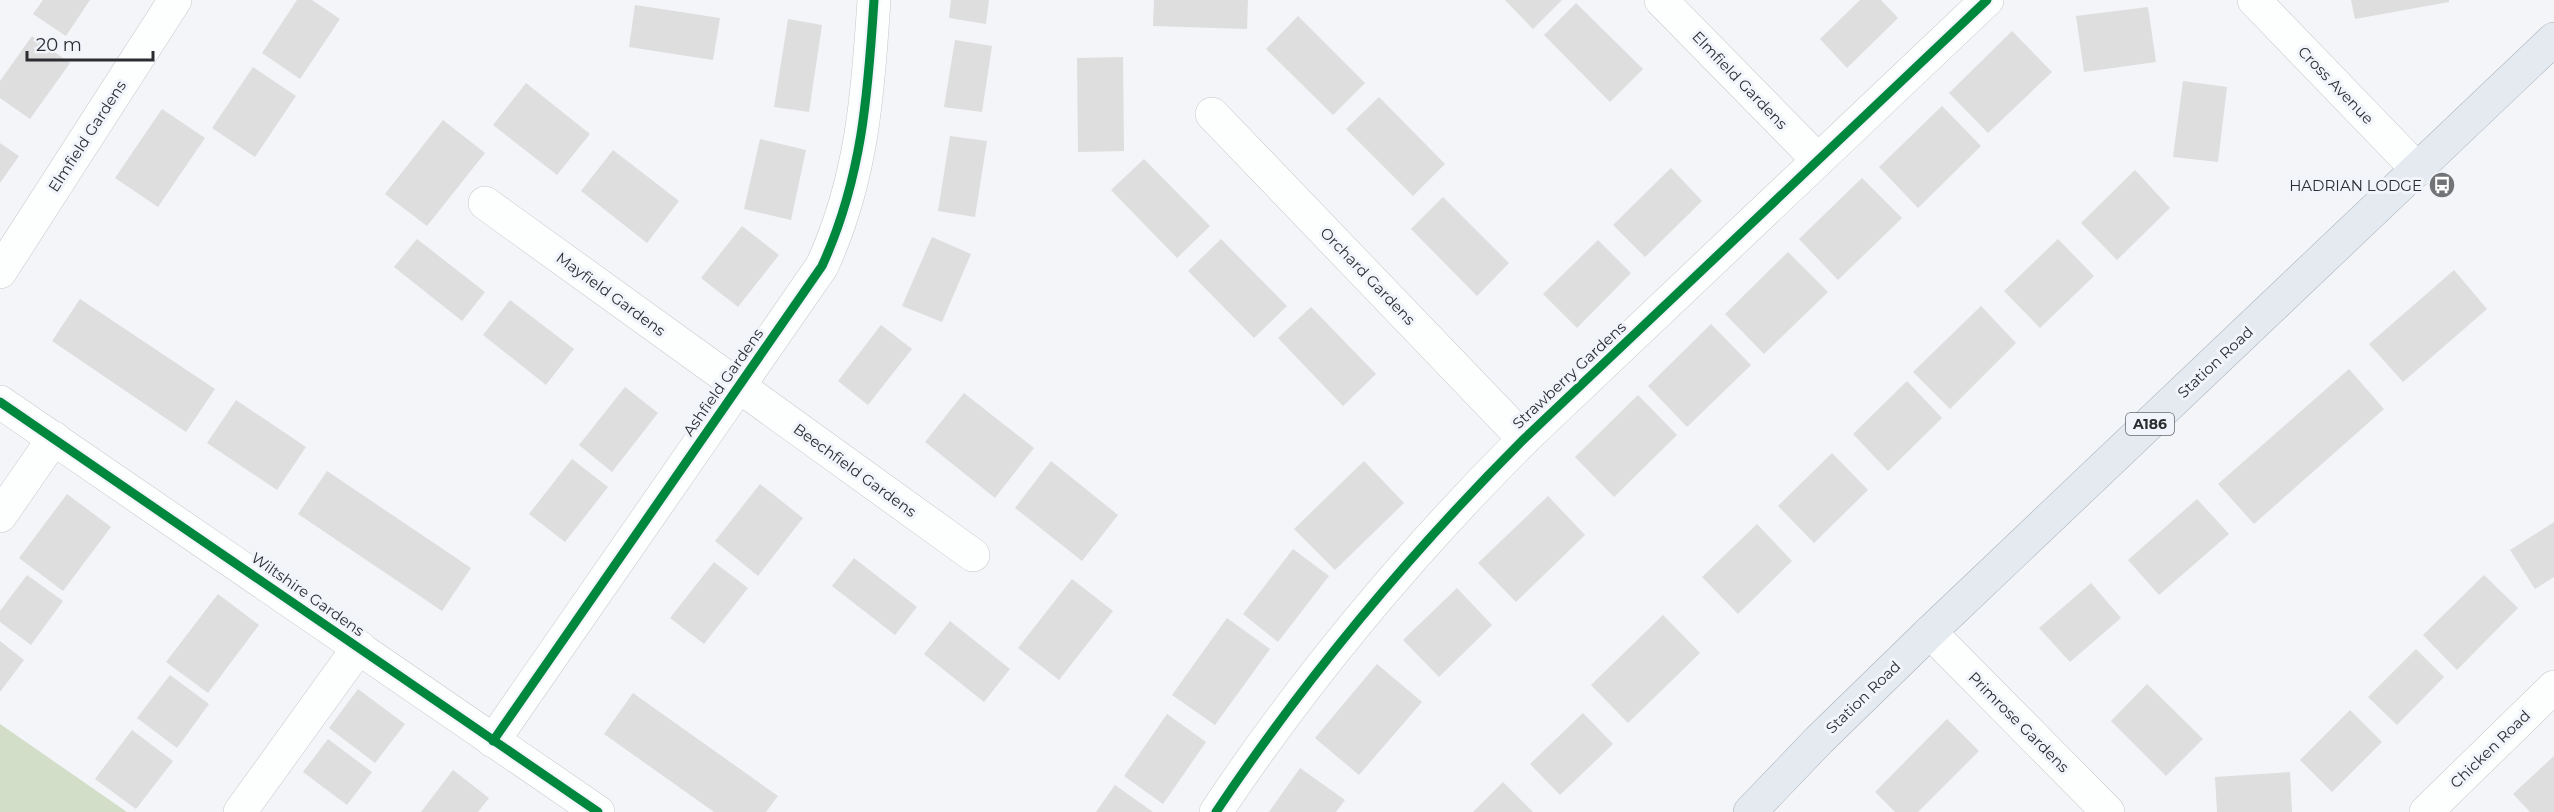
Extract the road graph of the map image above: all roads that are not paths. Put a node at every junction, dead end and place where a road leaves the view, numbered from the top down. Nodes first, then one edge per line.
1 (175, 0) edge
2 (874, 0) edge
3 (1661, 0) edge
4 (1987, 0) edge
5 (2254, 0) edge
6 (2554, 39) edge
7 (1212, 114) dead end
8 (1818, 160) junction
9 (2418, 170) junction
10 (485, 203) dead end
11 (0, 272) edge
12 (737, 386) junction
13 (0, 402) edge
14 (54, 438) junction
15 (1524, 439) junction
16 (0, 516) edge
17 (973, 555) dead end
18 (1930, 632) junction
19 (358, 647) junction
20 (2554, 687) edge
21 (493, 741) junction
22 (240, 812) edge
23 (598, 812) edge
24 (1216, 812) edge
25 (1750, 812) edge
26 (2108, 812) edge
27 (2426, 812) edge

1 - 11 street, Elmfield Gardens
2 - 12 street, Ashfield Gardens
3 - 8 street, Elmfield Gardens
4 - 8 street, Strawberry Gardens
5 - 9 street, Cross Avenue
6 - 9 main road, Station Road / A186
7 - 15 street, Orchard Gardens
8 - 15 street, Strawberry Gardens
9 - 18 main road, Station Road / A186
10 - 12 street, Mayfield Gardens
12 - 17 street, Beechfield Gardens
12 - 21 street, Ashfield Gardens
13 - 14 street, Wiltshire Gardens
14 - 16 street
14 - 19 street, Wiltshire Gardens
15 - 24 street, Strawberry Gardens
18 - 25 main road, Station Road / A186
18 - 26 street, Primrose Gardens
19 - 21 street, Wiltshire Gardens
19 - 22 street, Wiltshire Gardens
20 - 27 street, Chicken Road
21 - 23 street, Wiltshire Gardens

